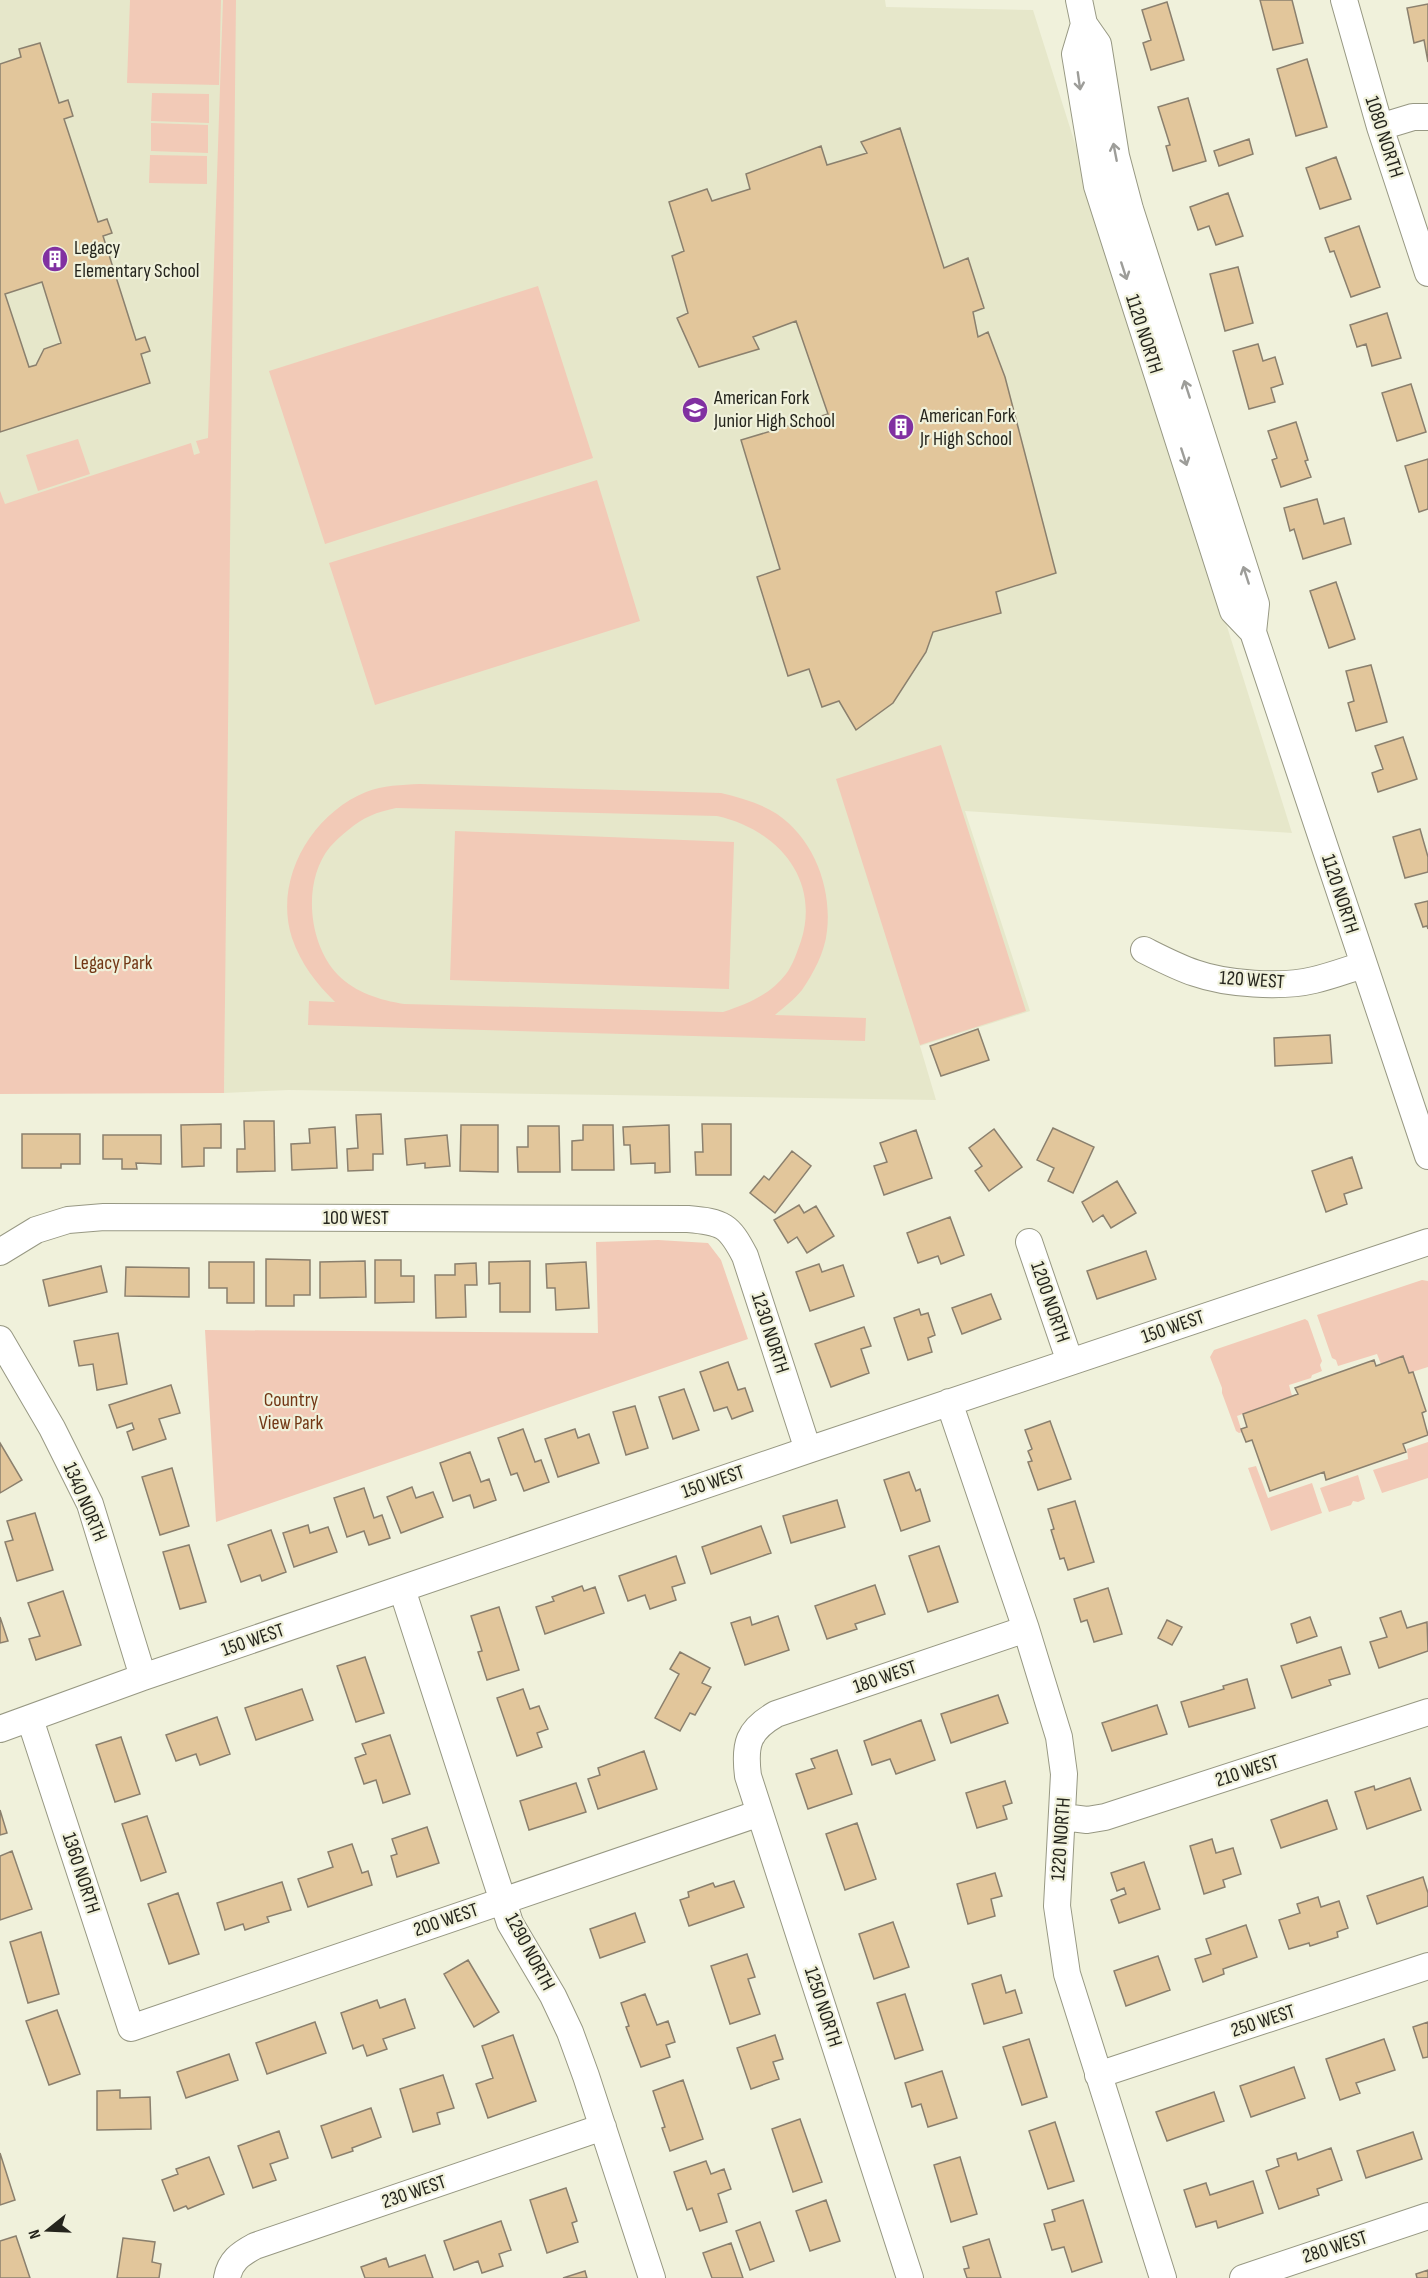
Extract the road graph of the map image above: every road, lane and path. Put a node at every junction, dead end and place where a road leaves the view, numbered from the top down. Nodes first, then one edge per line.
1 (1344, 0) edge
2 (1081, 12) edge
3 (1428, 117) edge
4 (1380, 127) junction
5 (1428, 273) edge
6 (1144, 950) dead end
7 (1363, 964) junction
8 (1428, 1156) edge
9 (720, 1224) joint
10 (1029, 1242) dead end
11 (1428, 1242) edge
12 (0, 1252) edge
13 (0, 1339) edge
14 (1070, 1362) junction
15 (949, 1402) junction
16 (808, 1450) junction
17 (402, 1589) junction
18 (1026, 1629) junction
19 (143, 1677) junction
20 (1428, 1712) edge
21 (30, 1719) junction
22 (0, 1729) edge
23 (750, 1736) joint
24 (760, 1813) junction
25 (1064, 1817) junction
26 (503, 1900) junction
27 (1428, 1966) edge
28 (131, 2028) joint
29 (1098, 2075) junction
30 (603, 2127) junction
31 (1428, 2216) edge
32 (228, 2272) edge
33 (652, 2278) edge
34 (910, 2278) edge
35 (1163, 2278) edge
36 (1243, 2278) edge

1 - 4 street, 1080 NORTH
2 - 7 street, 1120 NORTH
3 - 4 street
4 - 5 street, 1080 NORTH
6 - 7 street, 120 WEST
7 - 8 street, 1120 NORTH
9 - 12 street, 100 WEST
9 - 16 street, 1230 NORTH
10 - 14 street, 1200 NORTH
11 - 14 street, 150 WEST
13 - 19 street, 1340 NORTH
14 - 15 street, 150 WEST
15 - 16 street, 150 WEST
15 - 18 street, 1220 NORTH
16 - 17 street, 150 WEST
17 - 19 street, 150 WEST
17 - 26 street, 1290 NORTH
18 - 23 street, 180 WEST
18 - 25 street, 1220 NORTH
19 - 21 street, 150 WEST
20 - 25 street, 210 WEST
21 - 22 street, 150 WEST
21 - 28 street, 1360 NORTH
23 - 24 street, 1250 NORTH
24 - 26 street, 200 WEST
24 - 34 street, 1250 NORTH
25 - 29 street, 1220 NORTH
26 - 28 street, 200 WEST
26 - 30 street, 1290 NORTH
27 - 29 street, 250 WEST
29 - 35 street, 1220 NORTH
30 - 32 street, 230 WEST
30 - 33 street, 1290 NORTH
31 - 36 street, 280 WEST

